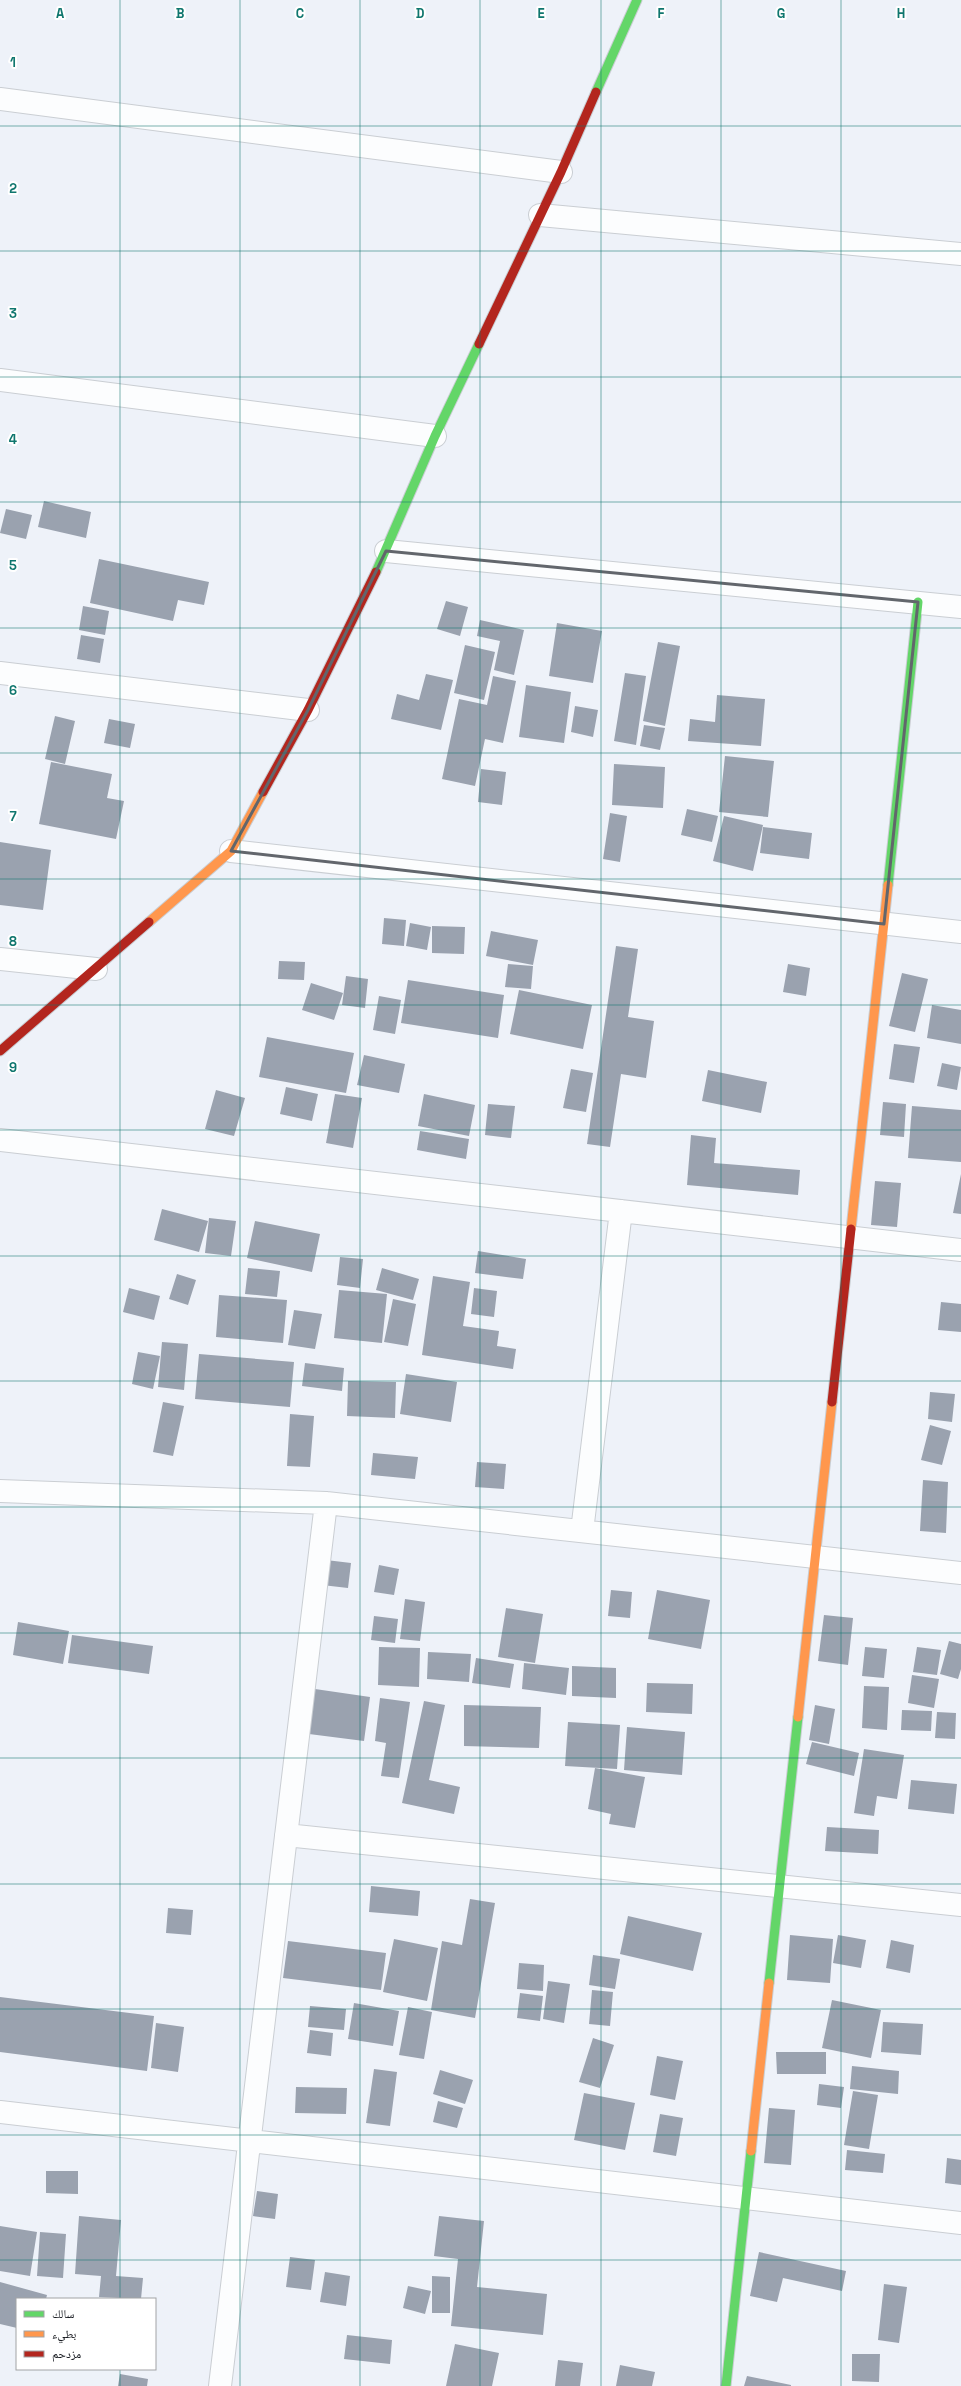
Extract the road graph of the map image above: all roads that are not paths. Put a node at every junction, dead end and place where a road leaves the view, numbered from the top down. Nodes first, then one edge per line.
1 (637, 0) edge
2 (0, 99) edge
3 (561, 172) junction
4 (540, 215) junction
5 (961, 254) edge
6 (0, 380) edge
7 (435, 436) junction
8 (386, 551) junction
9 (918, 602) junction
10 (961, 607) edge
11 (0, 673) edge
12 (308, 710) junction
13 (231, 851) junction
14 (884, 924) junction
15 (961, 932) edge
16 (0, 959) edge
17 (96, 969) junction
18 (0, 1052) edge
19 (0, 1140) edge
20 (621, 1210) junction
21 (850, 1237) junction
22 (961, 1250) edge
23 (0, 1491) edge
24 (326, 1503) junction
25 (582, 1531) junction
26 (815, 1557) junction
27 (961, 1573) edge
28 (286, 1836) junction
29 (780, 1886) junction
30 (961, 1905) edge
31 (0, 2112) edge
32 (249, 2140) junction
33 (746, 2198) junction
34 (961, 2223) edge
35 (220, 2386) edge
36 (726, 2386) edge

1 - 3 street
2 - 3 street
3 - 4 street
4 - 5 street
4 - 7 street
6 - 7 street
7 - 8 street
8 - 9 street
8 - 12 street
9 - 10 street
9 - 14 street
11 - 12 street
12 - 13 street
13 - 14 street
13 - 17 street
14 - 15 street
14 - 21 street
16 - 17 street
17 - 18 street
19 - 20 street
20 - 21 street
20 - 25 street
21 - 22 street
21 - 26 street
23 - 24 street
24 - 25 street
24 - 28 street
25 - 26 street
26 - 27 street
26 - 29 street
28 - 29 street
28 - 32 street
29 - 30 street
29 - 33 street
31 - 32 street
32 - 33 street
32 - 35 street
33 - 34 street
33 - 36 street

